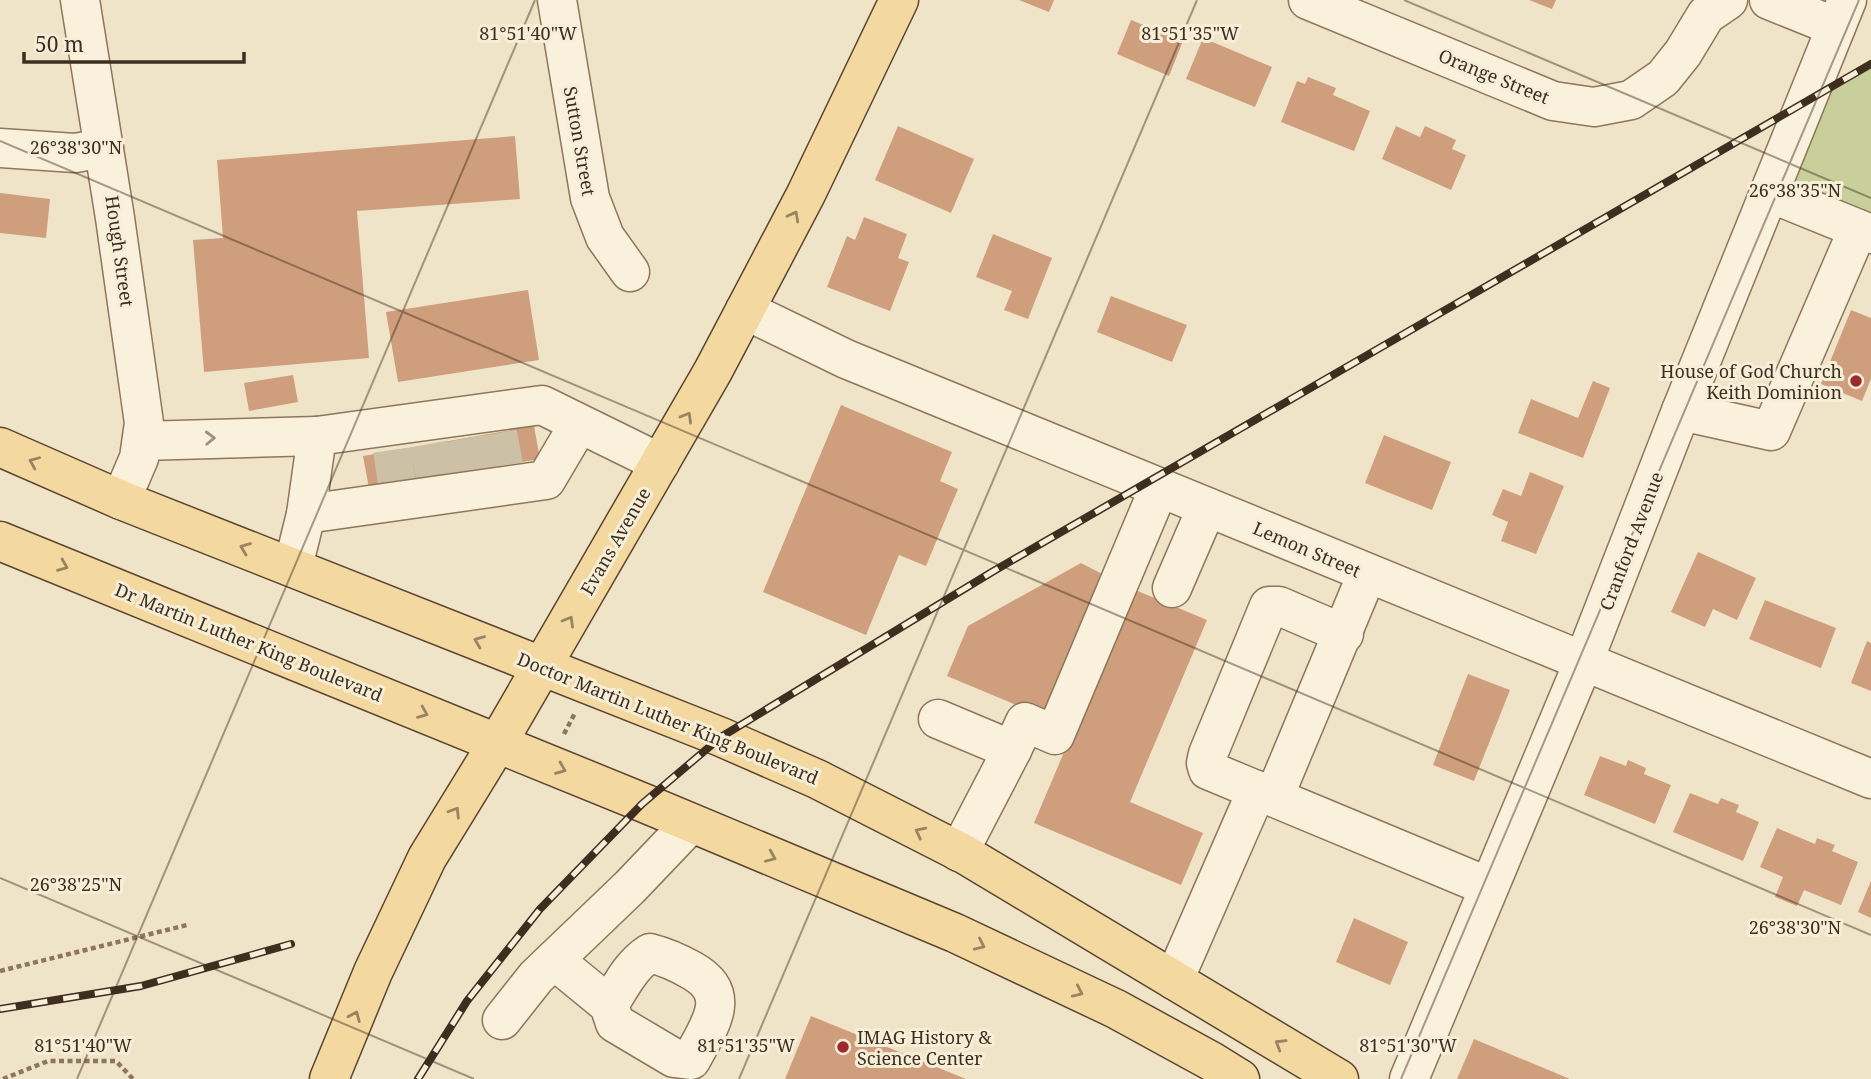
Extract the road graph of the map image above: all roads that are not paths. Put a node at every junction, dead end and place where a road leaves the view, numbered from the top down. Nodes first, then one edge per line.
1 (80, 0) edge
2 (557, 0) edge
3 (899, 0) edge
4 (1308, 0) edge
5 (1728, 0) edge
6 (1769, 0) edge
7 (1842, 13) edge
8 (0, 148) edge
9 (104, 148) junction
10 (1770, 193) junction
11 (1865, 232) edge
12 (630, 272) dead end
13 (745, 310) junction
14 (1681, 411) junction
15 (579, 424) junction
16 (317, 436) junction
17 (142, 441) junction
18 (0, 447) edge
19 (448, 457) junction
20 (660, 463) junction
21 (1159, 488) junction
22 (121, 500) junction
23 (1207, 508) junction
24 (306, 514) junction
25 (0, 541) edge
26 (293, 567) junction
27 (1367, 574) junction
28 (1172, 587) dead end
29 (1344, 634) junction
30 (1583, 663) junction
31 (543, 666) junction
32 (938, 719) dead end
33 (497, 744) junction
34 (1012, 750) junction
35 (1871, 779) edge
36 (1265, 793) junction
37 (691, 823) junction
38 (959, 852) junction
39 (1489, 887) junction
40 (554, 960) junction
41 (1174, 980) junction
42 (609, 1005) dead end
43 (502, 1020) dead end
44 (328, 1079) edge
45 (1240, 1079) edge
46 (1339, 1079) edge
47 (1409, 1079) edge

1 - 9 street, Hough Street
2 - 12 street, Sutton Street
13 -> 3 main road, Evans Avenue
4 - 5 street, Orange Street
6 - 7 street
7 - 10 street, Cranford Avenue
8 - 9 street
9 - 17 street, Hough Street
10 - 11 street
10 - 14 street, Cranford Avenue
11 - 14 street
20 -> 13 main road, Evans Avenue
13 - 21 street, Lemon Street
14 - 30 street, Cranford Avenue
15 - 19 street
15 - 19 street
15 - 20 street
17 -> 16 street
16 - 19 street
16 - 24 street
17 - 22 street, Hough Street
22 -> 18 main road, Doctor Martin Luther King Boulevard
19 - 24 street
31 -> 20 main road, Evans Avenue
21 - 23 street, Lemon Street
21 - 34 street
26 -> 22 main road, Doctor Martin Luther King Boulevard
23 - 27 street, Lemon Street
23 - 28 street
24 - 26 street
25 -> 33 main road, Dr Martin Luther King Boulevard
31 -> 26 main road, Doctor Martin Luther King Boulevard
27 - 29 street
27 - 30 street, Lemon Street
29 - 36 street
29 - 36 street
30 - 35 street, Lemon Street
30 - 39 street, Cranford Avenue
31 - 33 main road, Evans Avenue
38 -> 31 main road, Doctor Martin Luther King Boulevard
32 - 34 street
33 -> 37 main road
44 -> 33 main road, Evans Avenue
34 - 38 street
36 - 39 street
36 - 41 street
37 - 40 street
37 -> 45 main road
38 - 41 main road, Doctor Martin Luther King Boulevard
39 - 47 street, Cranford Avenue
40 - 42 street
40 - 43 street
46 -> 41 main road, Doctor Martin Luther King Boulevard

